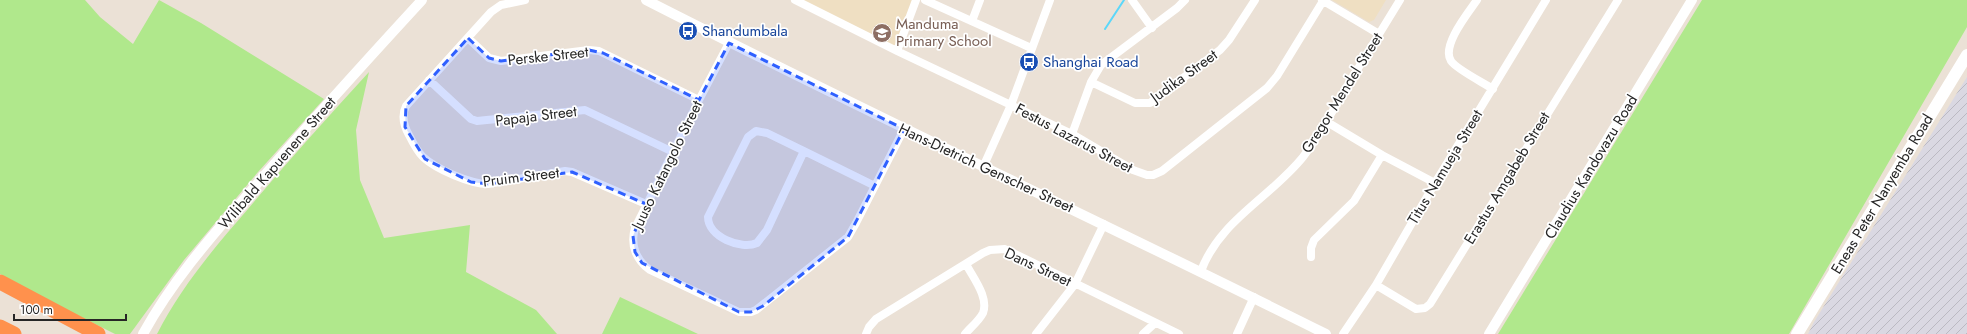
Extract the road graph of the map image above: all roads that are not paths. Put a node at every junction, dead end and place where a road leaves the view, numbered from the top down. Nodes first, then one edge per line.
1 (422, 0) edge
2 (524, 0) edge
3 (646, 0) edge
4 (795, 0) edge
5 (916, 0) edge
6 (925, 0) edge
7 (980, 0) edge
8 (1050, 0) edge
9 (1132, 0) edge
10 (1185, 0) edge
11 (1255, 0) edge
12 (1323, 0) edge
13 (1400, 0) edge
14 (1477, 0) edge
15 (1546, 0) edge
16 (1618, 0) edge
17 (1692, 0) edge
18 (972, 21) junction
19 (1152, 28) junction
20 (1379, 34) junction
21 (468, 38) junction
22 (729, 43) junction
23 (1031, 48) junction
24 (897, 51) junction
25 (1967, 55) edge
26 (429, 80) junction
27 (1091, 82) junction
28 (1493, 88) junction
29 (699, 100) junction
30 (1011, 105) junction
31 (1327, 122) junction
32 (904, 129) junction
33 (1072, 134) junction
34 (804, 151) junction
35 (673, 152) junction
36 (1382, 155) junction
37 (984, 165) junction
38 (1435, 183) junction
39 (875, 186) junction
40 (646, 204) junction
41 (1104, 224) junction
42 (1312, 257) dead end
43 (966, 264) junction
44 (1201, 271) junction
45 (0, 282) edge
46 (1075, 284) junction
47 (1376, 285) junction
48 (1254, 298) junction
49 (1155, 323) junction
50 (0, 327) edge
51 (14, 334) edge
52 (98, 334) edge
53 (143, 334) edge
54 (866, 334) edge
55 (965, 334) edge
56 (1036, 334) edge
57 (1143, 334) edge
58 (1180, 334) edge
59 (1237, 334) edge
60 (1326, 334) edge
61 (1343, 334) edge
62 (1489, 334) edge
63 (1797, 334) edge

1 - 53 street, Wilibald Kapuenene Street
2 - 21 street, Pruim Street
3 - 22 street, Hans-Dietrich Genscher Street
4 - 24 street, Festus Lazarus Street
5 - 24 street
6 - 18 street
7 - 18 street
8 - 23 street
9 - 19 street
10 - 19 street
11 - 27 street, Judika Street
12 - 20 street
12 - 33 street, Festus Lazarus Street
13 - 20 street, Gregor Mendel Street
14 - 28 street
15 - 28 street, Titus Namueja Street
16 - 47 street, Erastus Amgabeb Street
17 - 62 street, Claudius Kandovazu Road
18 - 23 street
19 - 27 street
20 - 31 street, Gregor Mendel Street
21 - 26 street, Pruim Street
21 - 29 street, Perske Street
22 - 29 street, Juuso Katangolo Street
22 - 32 street, Hans-Dietrich Genscher Street
23 - 30 street
24 - 30 street, Festus Lazarus Street
25 - 63 main road, Eneas Peter Nanyemba Road
26 - 35 street, Papaja Street
26 - 40 street, Pruim Street
27 - 33 street
28 - 38 street, Titus Namueja Street
29 - 35 street, Juuso Katangolo Street
30 - 33 street, Festus Lazarus Street
30 - 37 street
31 - 36 street
31 - 44 street, Gregor Mendel Street
32 - 37 street, Hans-Dietrich Genscher Street
32 - 39 street, Juuso Katangolo Street
34 - 34 street
34 - 39 street
35 - 40 street, Juuso Katangolo Street
36 - 38 street
36 - 42 street
37 - 41 street, Hans-Dietrich Genscher Street
38 - 47 street, Titus Namueja Street
39 - 40 street, Juuso Katangolo Street
41 - 44 street, Hans-Dietrich Genscher Street
41 - 46 street
43 - 46 street, Dans Street
43 - 54 street, Dans Street
43 - 55 street
44 - 48 street, Hans-Dietrich Genscher Street
45 - 52 highway
46 - 49 street, Dans Street
46 - 56 street
47 - 61 street, Titus Namueja Street
48 - 59 street
48 - 60 street, Hans-Dietrich Genscher Street
49 - 57 street
49 - 58 street, Dans Street
50 - 51 highway

